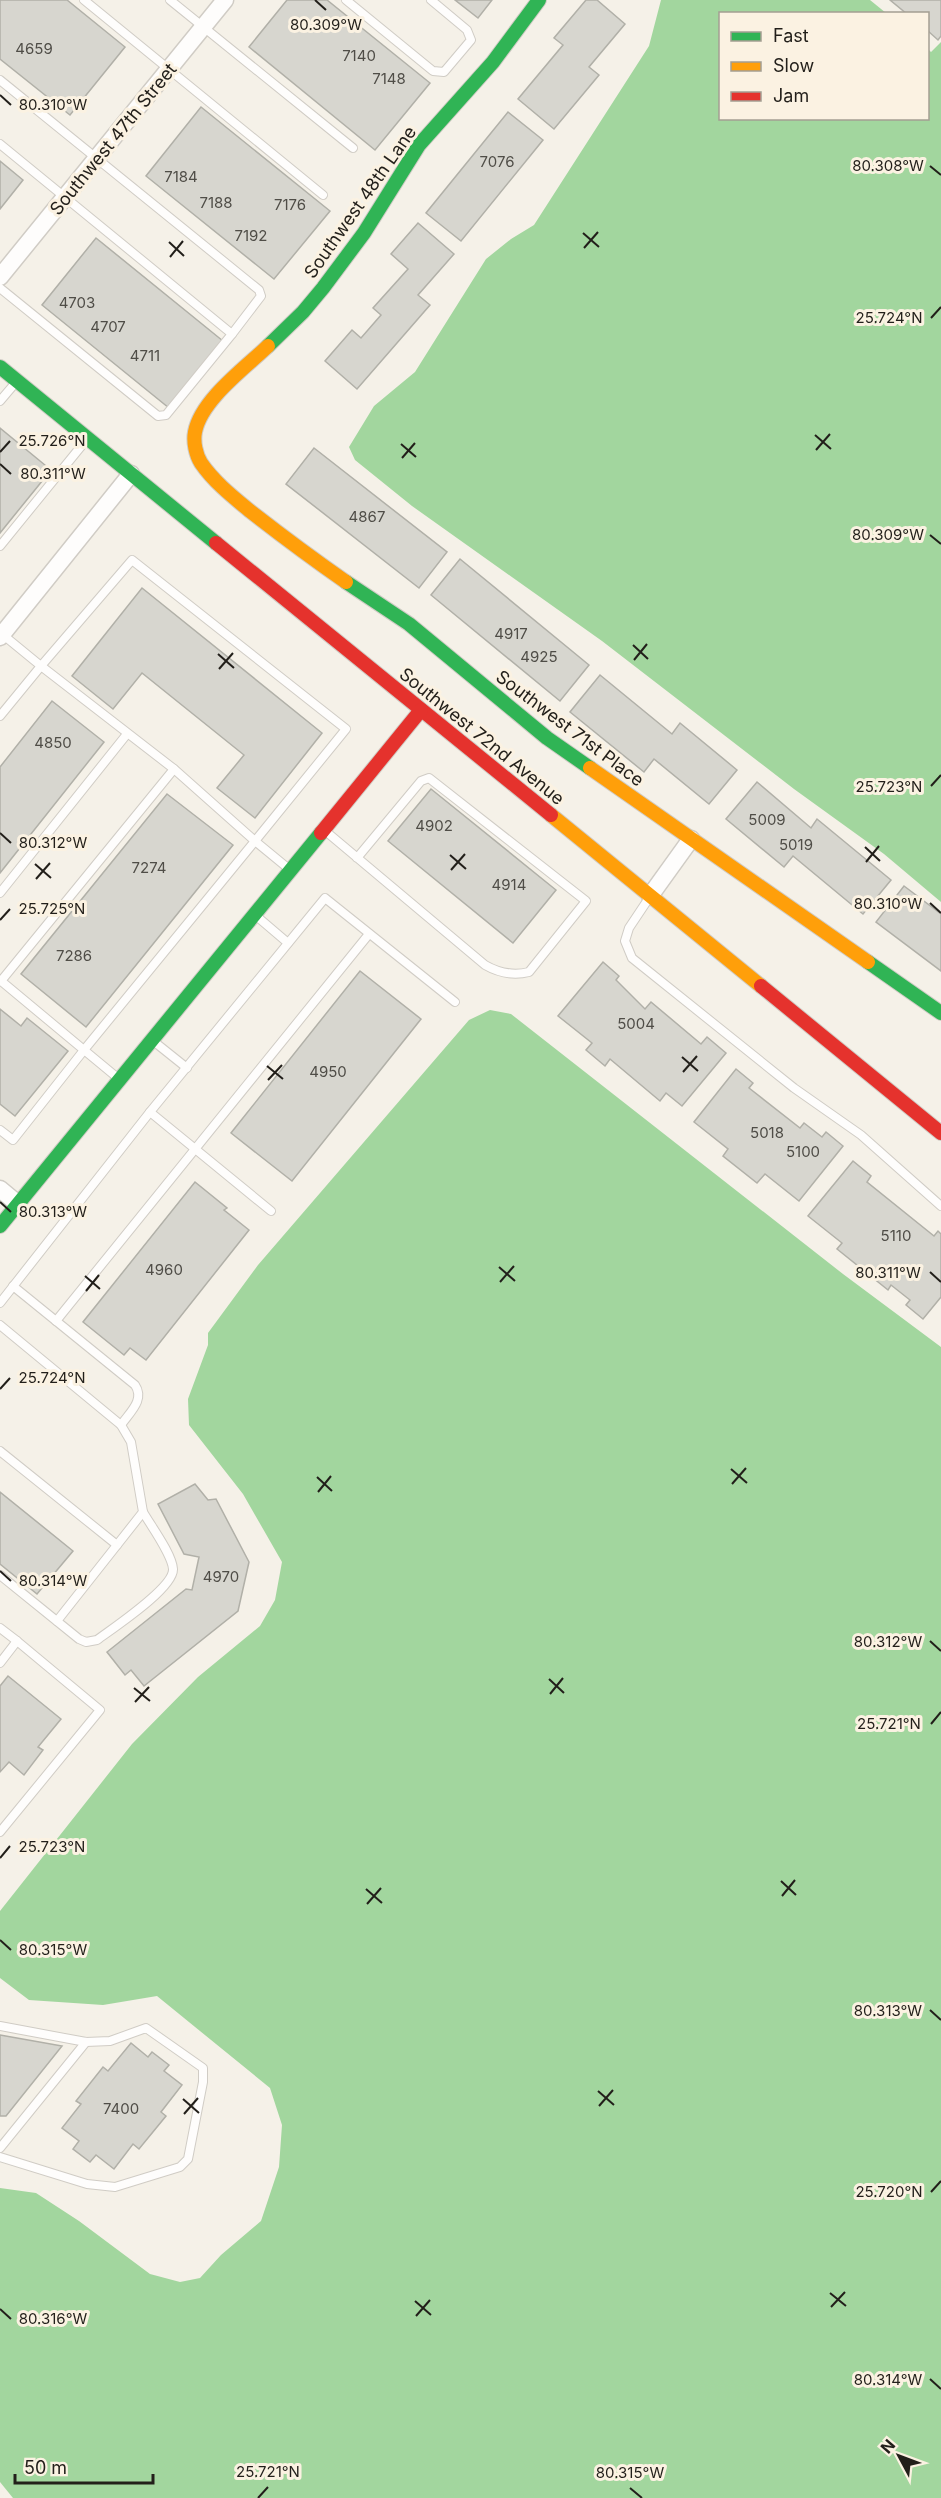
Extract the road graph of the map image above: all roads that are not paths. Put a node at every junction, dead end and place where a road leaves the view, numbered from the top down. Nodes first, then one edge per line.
1 (84, 0) edge
2 (170, 0) edge
3 (225, 0) edge
4 (346, 0) edge
5 (431, 0) edge
6 (539, 0) edge
7 (204, 26) junction
8 (169, 69) junction
9 (0, 80) edge
10 (0, 144) edge
11 (353, 148) dead end
12 (98, 158) junction
13 (323, 195) dead end
14 (65, 197) junction
15 (0, 277) edge
16 (0, 288) edge
17 (232, 334) junction
18 (0, 367) edge
19 (16, 381) junction
20 (0, 401) edge
21 (87, 438) junction
22 (196, 451) joint
23 (131, 474) junction
24 (0, 546) edge
25 (1, 635) edge
26 (41, 666) junction
27 (421, 710) junction
28 (0, 716) edge
29 (128, 734) junction
30 (174, 770) junction
31 (323, 829) junction
32 (691, 838) junction
33 (255, 841) junction
34 (357, 858) junction
35 (290, 870) junction
36 (0, 893) edge
37 (650, 896) junction
38 (254, 914) junction
39 (369, 934) junction
40 (288, 943) junction
41 (1, 981) edge
42 (455, 1002) dead end
43 (941, 1013) edge
44 (151, 1040) junction
45 (84, 1050) junction
46 (187, 1068) junction
47 (119, 1079) junction
48 (150, 1112) junction
49 (0, 1130) edge
50 (941, 1133) edge
51 (195, 1149) junction
52 (0, 1189) edge
53 (18, 1204) junction
54 (941, 1206) edge
55 (271, 1211) dead end
56 (0, 1226) edge
57 (13, 1286) junction
58 (0, 1303) edge
59 (56, 1321) junction
60 (0, 1325) edge
61 (121, 1425) junction
62 (0, 1451) edge
63 (143, 1512) junction
64 (117, 1545) junction
65 (0, 1575) edge
66 (57, 1621) junction
67 (0, 1628) edge
68 (17, 1641) junction
69 (0, 1663) edge
70 (0, 1832) edge
71 (0, 2026) edge
72 (86, 2042) junction
73 (0, 2148) edge
74 (0, 2157) edge

1 - 8 lane
2 - 7 lane
3 - 7 street, Southwest 47th Street
4 - 5 lane
6 - 22 street, Southwest 48th Lane
7 - 8 street, Southwest 47th Street
7 - 11 lane
8 - 12 street, Southwest 47th Street
8 - 13 lane
9 - 12 lane
10 - 14 lane
12 - 14 street, Southwest 47th Street
12 - 17 lane
14 - 15 street, Southwest 47th Street
14 - 17 lane
16 - 17 lane
18 - 19 street, Southwest 72nd Avenue
19 - 20 lane
19 - 21 street, Southwest 72nd Avenue
21 - 23 street, Southwest 72nd Avenue
21 - 24 lane
22 - 32 street, Southwest 71st Place
23 - 25 street
23 - 27 street, Southwest 72nd Avenue
25 - 26 lane
26 - 28 lane
26 - 29 lane
26 - 33 lane
27 - 31 street
27 - 37 street, Southwest 72nd Avenue
29 - 30 lane
29 - 36 lane
30 - 33 lane
30 - 41 lane
31 - 34 lane
31 - 35 street
32 - 37 street
32 - 43 street, Southwest 71st Place
33 - 35 lane
33 - 45 lane
34 - 34 lane
35 - 38 street
37 - 50 street, Southwest 72nd Avenue
37 - 54 lane
38 - 40 lane
38 - 44 street
39 - 40 lane
39 - 42 lane
39 - 51 lane
40 - 46 lane
41 - 45 lane
44 - 46 lane
44 - 47 street
45 - 47 lane
45 - 49 lane
46 - 48 lane
47 - 53 street
48 - 51 lane
48 - 57 lane
51 - 55 lane
51 - 59 lane
52 - 53 street
53 - 56 street
57 - 58 lane
57 - 59 lane
59 - 61 lane
60 - 61 lane
61 - 63 lane
62 - 64 lane
63 - 64 lane
63 - 66 lane
64 - 66 lane
65 - 66 lane
67 - 68 lane
68 - 69 lane
68 - 70 lane
71 - 72 lane
72 - 73 lane
72 - 74 lane

